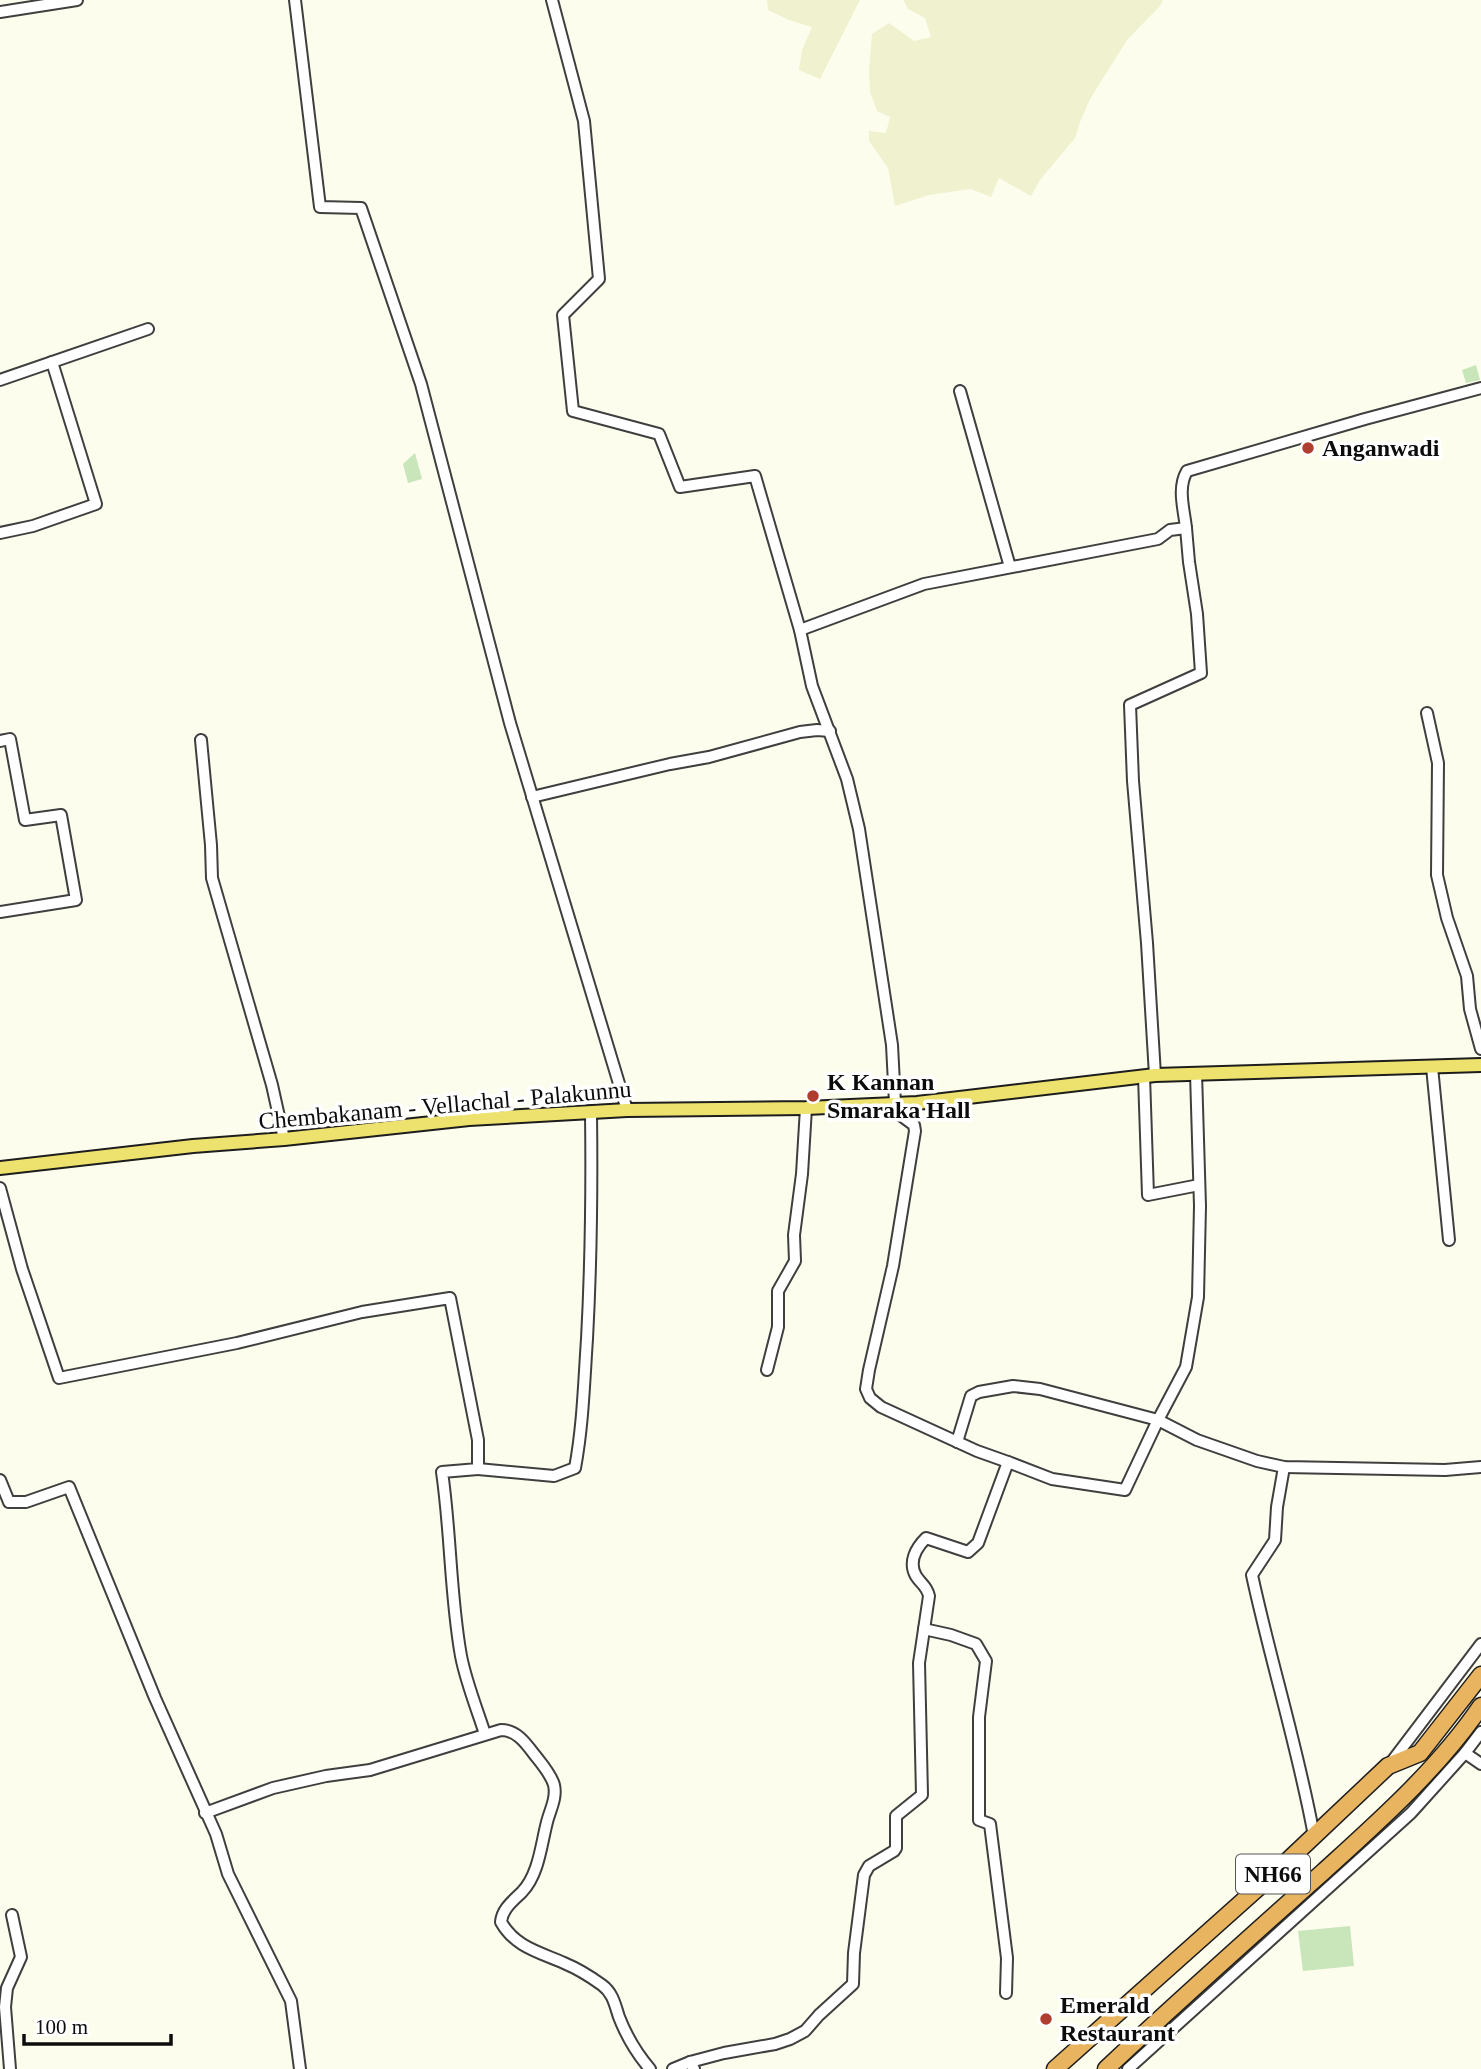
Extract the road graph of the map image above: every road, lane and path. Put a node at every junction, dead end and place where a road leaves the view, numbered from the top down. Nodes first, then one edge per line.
1 (77, 0) edge
2 (295, 0) edge
3 (552, 0) edge
4 (0, 12) edge
5 (148, 329) dead end
6 (52, 362) junction
7 (0, 380) edge
8 (1481, 388) edge
9 (960, 391) dead end
10 (1185, 528) junction
11 (0, 533) edge
12 (1010, 567) junction
13 (800, 630) junction
14 (1427, 713) dead end
15 (830, 731) junction
16 (201, 740) dead end
17 (0, 741) edge
18 (533, 797) junction
19 (0, 912) edge
20 (1481, 1049) edge
21 (1481, 1065) edge
22 (1432, 1067) junction
23 (1196, 1073) junction
24 (1149, 1076) junction
25 (895, 1103) junction
26 (806, 1108) junction
27 (627, 1110) junction
28 (590, 1113) junction
29 (284, 1139) junction
30 (0, 1168) edge
31 (1199, 1185) junction
32 (0, 1188) edge
33 (1449, 1240) dead end
34 (767, 1370) dead end
35 (1158, 1420) junction
36 (957, 1442) junction
37 (1008, 1462) junction
38 (1284, 1467) junction
39 (1481, 1467) edge
40 (478, 1469) junction
41 (0, 1480) edge
42 (924, 1629) junction
43 (1481, 1644) edge
44 (1481, 1675) edge
45 (1481, 1706) edge
46 (1481, 1732) edge
47 (485, 1734) junction
48 (1465, 1753) junction
49 (1481, 1765) edge
50 (1388, 1766) junction
51 (205, 1813) junction
52 (1314, 1836) junction
53 (12, 1915) dead end
54 (1006, 1993) dead end
55 (692, 2066) edge
56 (10, 2069) edge
57 (300, 2069) edge
58 (650, 2069) edge
59 (674, 2069) edge
60 (1055, 2069) edge
61 (1106, 2069) edge
62 (1128, 2069) edge

1 - 4 street
2 - 18 street
3 - 13 street
5 - 6 street
6 - 7 street
6 - 11 street
8 - 10 street
9 - 12 street
10 - 12 street
10 - 24 street
12 - 13 street
13 - 15 street
14 - 20 street
15 - 18 street
15 - 25 street
16 - 29 street
17 - 19 street
18 - 27 street
21 - 22 main road, Chembakanam - Vellachal - Palakunnu
22 - 23 main road, Chembakanam - Vellachal - Palakunnu
22 - 33 street
23 - 24 main road, Chembakanam - Vellachal - Palakunnu
23 - 31 street
24 - 25 main road, Chembakanam - Vellachal - Palakunnu
24 - 31 street
25 - 26 main road, Chembakanam - Vellachal - Palakunnu
25 - 36 street
26 - 27 main road, Chembakanam - Vellachal - Palakunnu
26 - 34 street
27 - 28 main road, Chembakanam - Vellachal - Palakunnu
28 - 29 main road, Chembakanam - Vellachal - Palakunnu
28 - 40 street
29 - 30 main road, Chembakanam - Vellachal - Palakunnu
31 - 35 street
32 - 40 street
35 - 36 street
35 - 37 street
35 - 38 street
36 - 37 street
37 - 42 street
38 - 39 street
38 - 52 street
40 - 47 street
41 - 51 street
42 - 54 street
42 - 55 street
43 - 50 street
44 - 50 highway, NH66
45 - 61 highway, NH66
46 - 48 street
47 - 51 street
47 - 58 street
48 - 49 street
48 - 62 street
50 - 52 highway, NH66
51 - 57 street
52 - 60 highway, NH66
53 - 56 street
55 - 59 street

